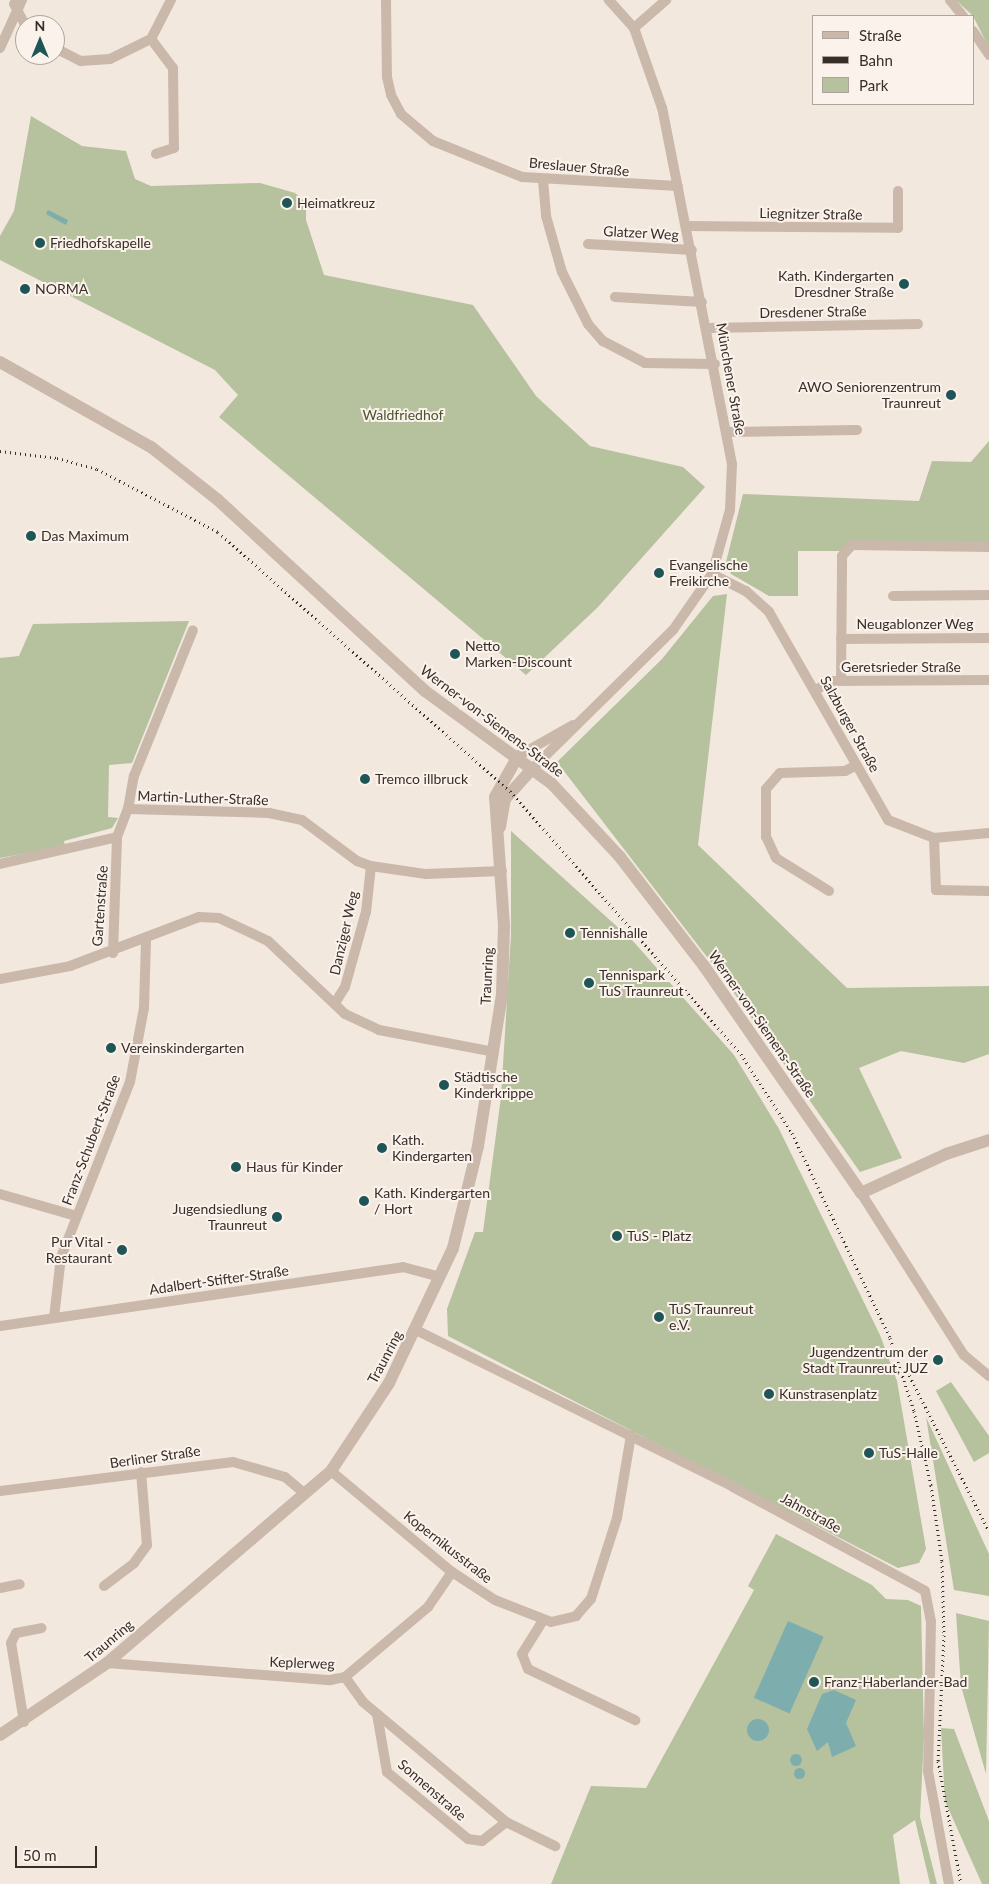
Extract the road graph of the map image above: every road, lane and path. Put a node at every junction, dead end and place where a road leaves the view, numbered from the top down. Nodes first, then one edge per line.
1 (171, 0) edge
2 (386, 0) edge
3 (609, 0) edge
4 (666, 0) edge
5 (950, 0) edge
6 (16, 2) edge
7 (21, 15) edge
8 (962, 15) edge
9 (634, 28) junction
10 (974, 32) edge
11 (151, 39) junction
12 (0, 48) edge
13 (65, 53) edge
14 (989, 56) edge
15 (156, 154) dead end
16 (543, 180) junction
17 (678, 186) junction
18 (898, 191) dead end
19 (687, 226) junction
20 (588, 244) dead end
21 (692, 250) junction
22 (616, 297) dead end
23 (702, 302) junction
24 (918, 324) dead end
25 (708, 328) junction
26 (0, 362) edge
27 (715, 364) junction
28 (857, 430) dead end
29 (726, 432) junction
30 (989, 547) edge
31 (712, 574) junction
32 (893, 596) dead end
33 (989, 596) edge
34 (193, 630) dead end
35 (989, 638) edge
36 (841, 639) junction
37 (989, 680) edge
38 (841, 681) junction
39 (816, 690) junction
40 (574, 725) junction
41 (518, 756) junction
42 (857, 765) junction
43 (533, 768) junction
44 (128, 809) junction
45 (499, 832) junction
46 (989, 833) edge
47 (117, 836) junction
48 (934, 838) junction
49 (0, 864) edge
50 (371, 866) junction
51 (502, 871) junction
52 (989, 891) edge
53 (829, 892) dead end
54 (146, 939) junction
55 (112, 953) junction
56 (0, 979) edge
57 (335, 1002) junction
58 (494, 1052) junction
59 (989, 1140) edge
60 (861, 1193) junction
61 (0, 1194) edge
62 (76, 1216) junction
63 (440, 1277) junction
64 (54, 1318) junction
65 (0, 1326) edge
66 (416, 1330) junction
67 (989, 1376) edge
68 (631, 1435) junction
69 (331, 1471) junction
70 (141, 1472) junction
71 (0, 1491) edge
72 (305, 1494) junction
73 (452, 1572) junction
74 (20, 1584) dead end
75 (104, 1586) dead end
76 (0, 1588) edge
77 (542, 1622) junction
78 (42, 1628) dead end
79 (108, 1663) junction
80 (345, 1676) junction
81 (377, 1714) junction
82 (635, 1720) dead end
83 (24, 1722) junction
84 (0, 1735) edge
85 (506, 1822) junction
86 (555, 1846) dead end
87 (949, 1884) edge

1 - 11 street
2 - 16 street, Breslauer Straße
3 - 9 street, Münchener Straße
4 - 9 street
5 - 8 street
6 - 7 street
6 - 12 street
9 - 17 street, Münchener Straße
10 - 14 street
11 - 13 street
11 - 15 street
16 - 17 street, Breslauer Straße
16 - 27 street
17 - 19 street, Münchener Straße
18 - 19 street, Liegnitzer Straße
19 - 21 street, Münchener Straße
20 - 21 street, Glatzer Weg
21 - 23 street, Münchener Straße
22 - 23 street
23 - 25 street, Münchener Straße
24 - 25 street, Dresdener Straße
25 - 27 street, Münchener Straße
26 - 41 street, Werner-von-Siemens-Straße
27 - 29 street, Münchener Straße
28 - 29 street
29 - 31 street, Münchener Straße
30 - 36 street
31 - 39 street, Salzburger Straße
31 - 40 street, Münchener Straße
32 - 33 street
34 - 44 street
35 - 36 street, Neugablonzer Weg
36 - 38 street
37 - 38 street, Geretsrieder Straße
38 - 39 street, Geretsrieder Straße
39 - 42 street, Salzburger Straße
40 - 41 street, Münchener Straße
40 - 43 street, Münchener Straße
41 - 43 street, Werner-von-Siemens-Straße
41 - 45 street, Traunring
42 - 48 street, Salzburger Straße
42 - 53 street
43 - 45 street, Traunring
43 - 60 street, Werner-von-Siemens-Straße
44 - 47 street, Martin-Luther-Straße
44 - 50 street, Martin-Luther-Straße
45 - 51 street, Traunring
46 - 48 street, Salzburger Straße
47 - 49 street
47 - 55 street, Gartenstraße
48 - 52 street
50 - 51 street, Martin-Luther-Straße
50 - 57 street, Danziger Weg
51 - 58 street, Traunring
54 - 55 street
54 - 57 street
54 - 62 street, Franz-Schubert-Straße
55 - 56 street, Gartenstraße
57 - 58 street
58 - 63 street, Traunring
59 - 60 street
60 - 67 street, Werner-von-Siemens-Straße
61 - 62 street
62 - 64 street, Franz-Schubert-Straße
63 - 64 street, Adalbert-Stifter-Straße
63 - 66 street, Traunring
64 - 65 street, Adalbert-Stifter-Straße
66 - 68 street, Jahnstraße
66 - 69 street, Traunring
68 - 77 street
68 - 87 street, Jahnstraße
69 - 72 street, Traunring
69 - 73 street, Kopernikusstraße
70 - 71 street, Berliner Straße
70 - 72 street, Berliner Straße
70 - 75 street
72 - 79 street, Traunring
73 - 77 street, Kopernikusstraße
73 - 80 street, Keplerweg
74 - 76 street
77 - 82 street
78 - 83 street
79 - 80 street, Keplerweg
79 - 83 street, Traunring
80 - 81 street, Sonnenstraße
81 - 85 street, Sonnenstraße
81 - 85 street, Sonnenstraße
83 - 84 street, Traunring
85 - 86 street, Sonnenstraße

